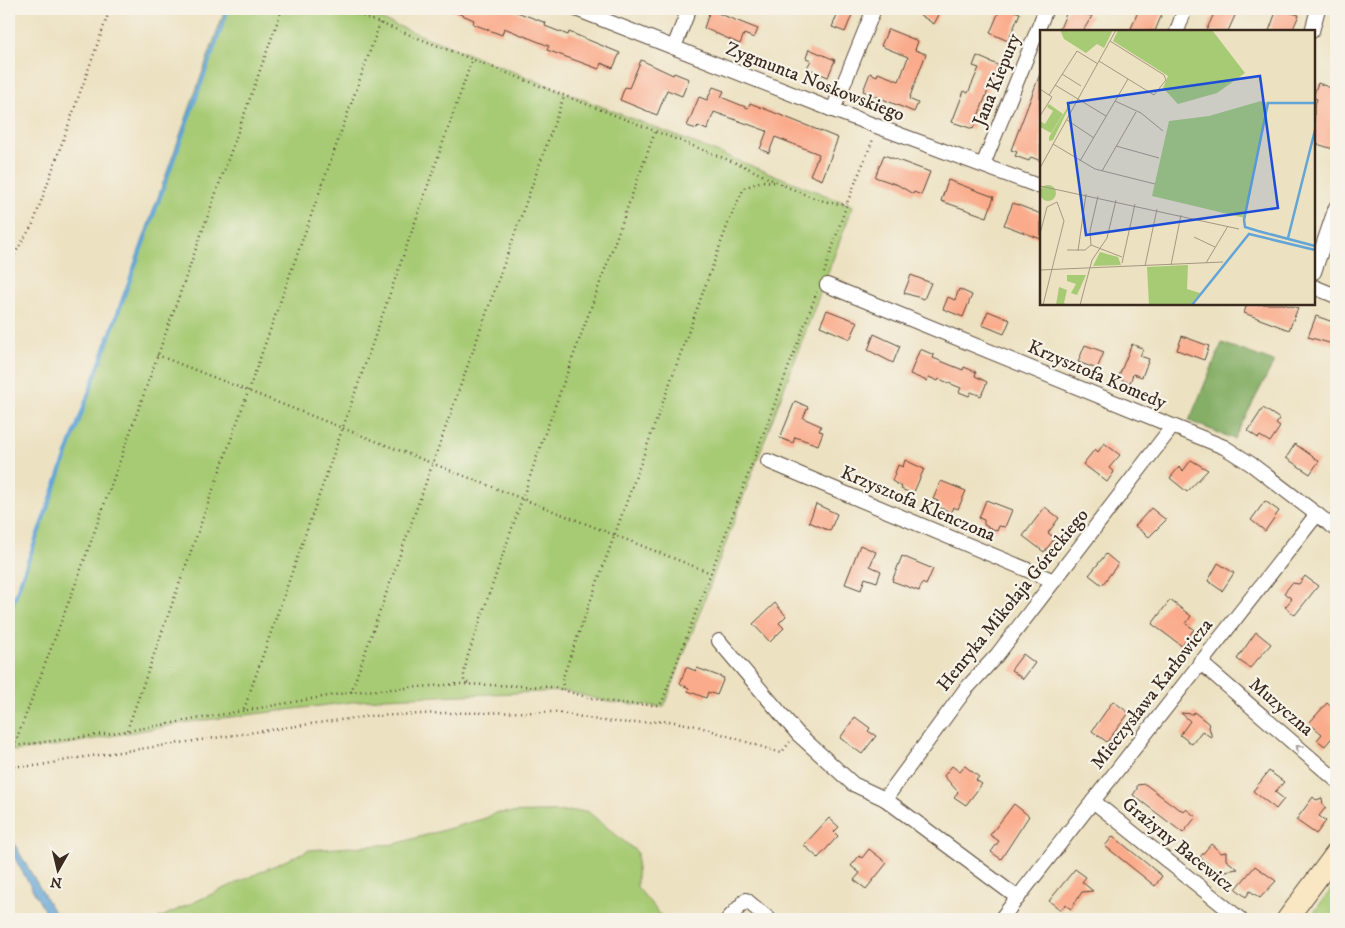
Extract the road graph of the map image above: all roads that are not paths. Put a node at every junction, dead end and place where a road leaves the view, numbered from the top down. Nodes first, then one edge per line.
1 (576, 9) edge
2 (689, 9) edge
3 (874, 9) edge
4 (1046, 9) edge
5 (1185, 9) edge
6 (1318, 9) edge
7 (1177, 30) edge
8 (1312, 30) edge
9 (674, 47) junction
10 (833, 110) junction
11 (982, 165) junction
12 (1040, 187) edge
13 (1336, 207) edge
14 (1315, 269) edge
15 (822, 285) road end
16 (1315, 287) edge
17 (1336, 296) edge
18 (1172, 427) junction
19 (768, 461) dead end
20 (1316, 514) junction
21 (1336, 529) edge
22 (1054, 581) junction
23 (719, 641) dead end
24 (1200, 662) junction
25 (1336, 780) edge
26 (885, 800) junction
27 (1093, 800) junction
28 (1336, 853) edge
29 (1018, 898) junction
30 (728, 919) edge
31 (769, 919) edge
32 (1001, 919) edge
33 (1240, 919) edge
34 (1287, 919) edge

1 - 9 street, Zygmunta Noskowskiego
2 - 9 street
3 - 10 street
4 - 11 street, Jana Kiepury
5 - 7 street
6 - 8 street
9 - 10 street, Zygmunta Noskowskiego
10 - 11 street, Zygmunta Noskowskiego
11 - 12 street, Zygmunta Noskowskiego
13 - 14 street
15 - 18 street, Krzysztofa Komedy
16 - 17 street
18 - 20 street, Krzysztofa Komedy
18 - 22 street, Henryka Mikołaja Góreckiego
19 - 22 street, Krzysztofa Klenczona
20 - 21 street, Krzysztofa Komedy
20 - 24 street, Mieczysława Karłowicza
22 - 26 street, Henryka Mikołaja Góreckiego
23 - 26 street
25 -> 24 street, Muzyczna
24 - 27 street, Mieczysława Karłowicza
26 - 29 street
27 - 29 street, Mieczysława Karłowicza
27 - 33 street, Grażyny Bacewicz
28 - 34 street
29 - 32 street, Mieczysława Karłowicza
30 - 31 street

